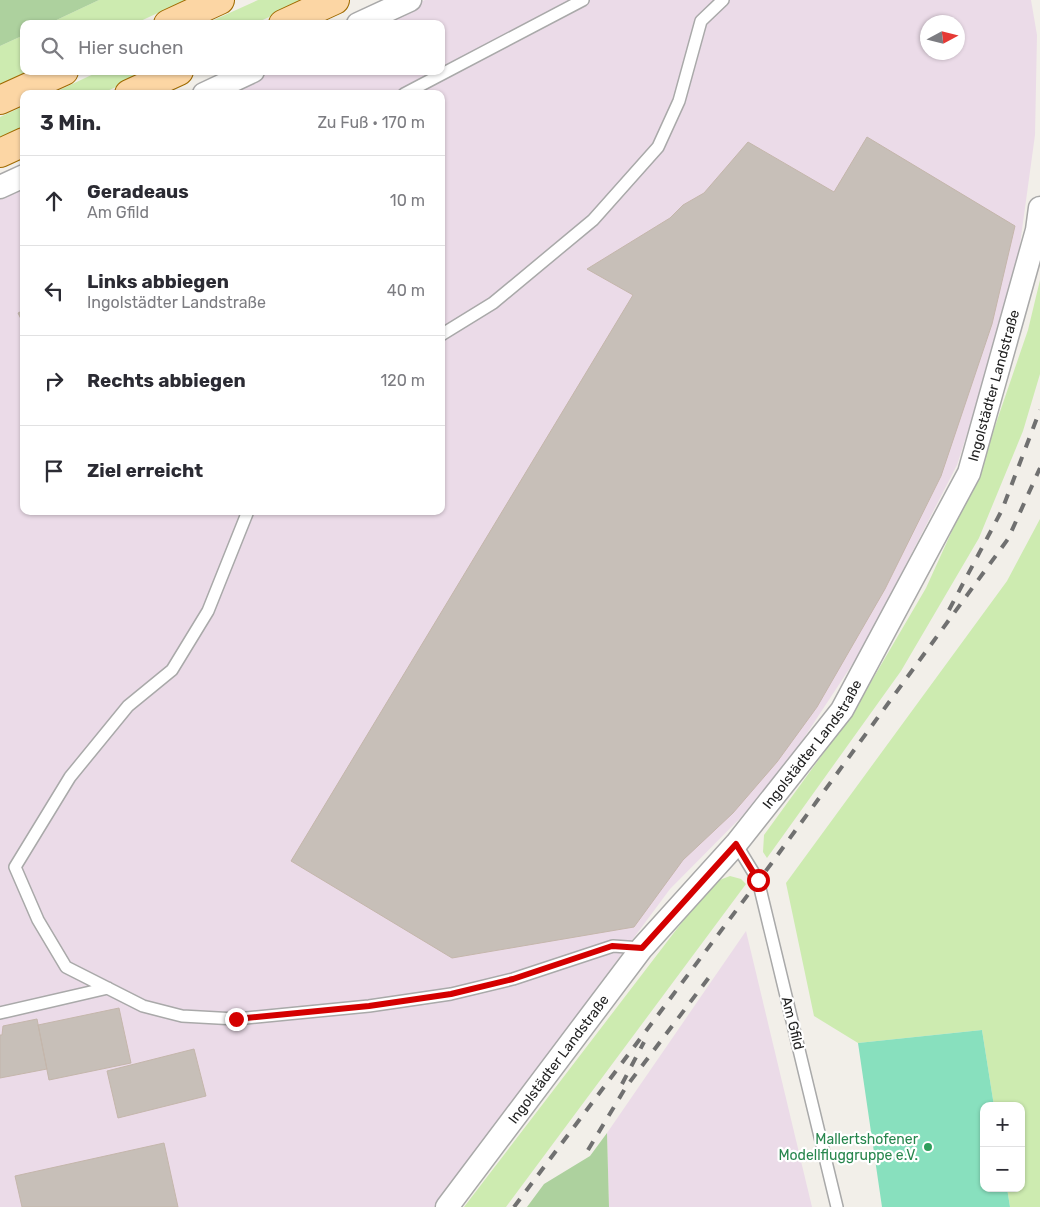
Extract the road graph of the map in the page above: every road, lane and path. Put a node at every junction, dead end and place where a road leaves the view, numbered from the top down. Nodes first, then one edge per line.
1 (220, 0) edge
2 (335, 0) edge
3 (410, 0) edge
4 (584, 0) edge
5 (723, 0) edge
6 (177, 20) edge
7 (292, 20) edge
8 (367, 20) edge
9 (445, 73) edge
10 (55, 75) edge
11 (170, 75) edge
12 (244, 75) edge
13 (440, 75) edge
14 (22, 90) edge
15 (139, 90) edge
16 (213, 90) edge
17 (412, 90) edge
18 (20, 91) edge
19 (0, 100) edge
20 (20, 144) edge
21 (0, 153) edge
22 (20, 178) edge
23 (0, 187) edge
24 (1040, 208) edge
25 (445, 333) edge
26 (246, 515) edge
27 (736, 844) junction
28 (642, 948) junction
29 (108, 988) junction
30 (0, 1013) edge
31 (447, 1207) edge
32 (837, 1207) edge

1 - 6 main road
2 - 7 main road
3 - 8 street
4 - 9 lane
5 - 25 lane
10 - 14 main road
11 - 15 main road
12 - 16 street
13 - 17 lane
18 - 19 main road
20 - 21 main road
22 - 23 street
24 - 27 street, Ingolstädter Landstraße
26 - 29 lane
27 - 28 street, Ingolstädter Landstraße
27 - 32 lane, Am Gfild
28 - 29 lane
28 - 31 street, Ingolstädter Landstraße
29 - 30 lane

